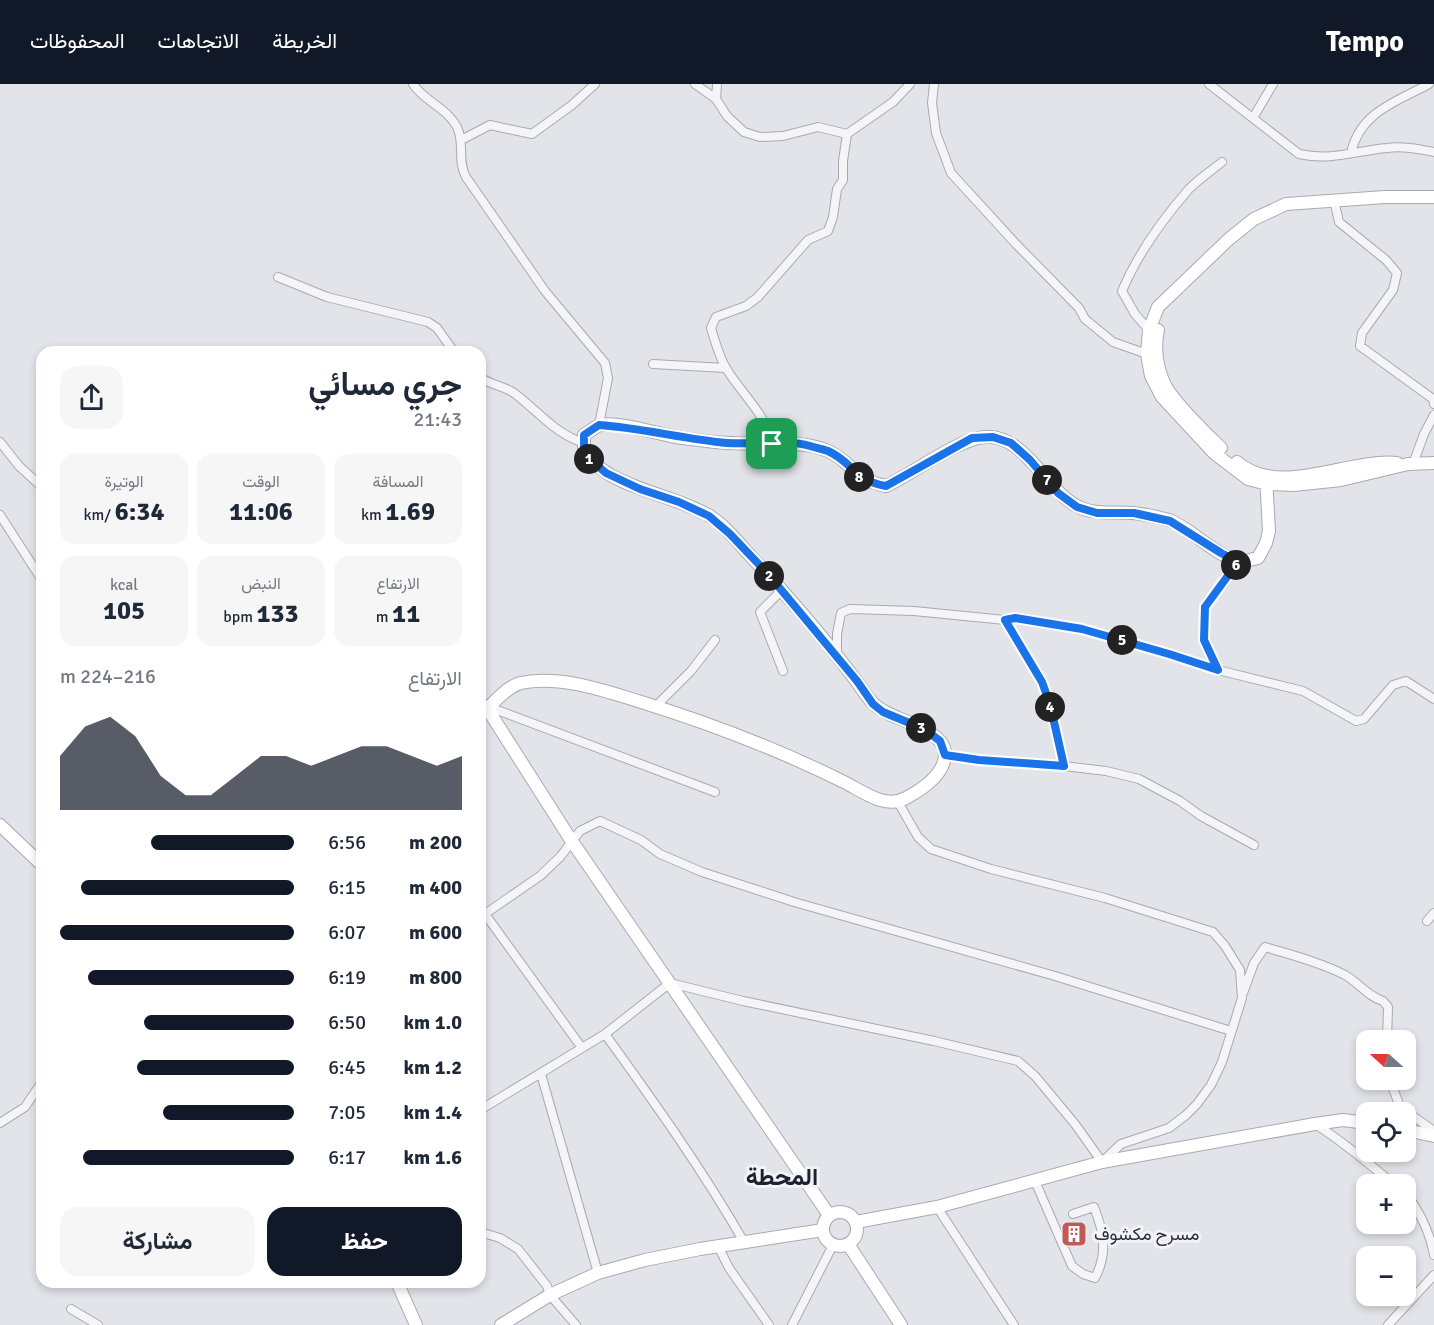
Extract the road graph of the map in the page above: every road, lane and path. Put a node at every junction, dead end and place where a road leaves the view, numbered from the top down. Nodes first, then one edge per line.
1 (413, 84) edge
2 (595, 84) edge
3 (695, 84) edge
4 (717, 84) edge
5 (910, 84) edge
6 (934, 84) edge
7 (1209, 84) edge
8 (1273, 84) edge
9 (1429, 84) edge
10 (716, 99) junction
11 (1253, 118) junction
12 (847, 134) junction
13 (461, 140) junction
14 (1434, 152) edge
15 (1351, 153) junction
16 (1222, 162) dead end
17 (1434, 188) edge
18 (1385, 197) junction
19 (1434, 197) edge
20 (1334, 200) junction
21 (278, 277) dead end
22 (1173, 292) junction
23 (1149, 330) junction
24 (450, 346) edge
25 (1147, 354) junction
26 (653, 364) dead end
27 (725, 368) junction
28 (486, 380) edge
29 (1434, 404) edge
30 (1434, 415) edge
31 (599, 425) junction
32 (0, 442) edge
33 (584, 443) junction
34 (772, 444) junction
35 (1434, 463) edge
36 (1410, 464) junction
37 (1267, 480) junction
38 (36, 482) edge
39 (0, 515) edge
40 (1238, 562) junction
41 (36, 571) edge
42 (781, 591) junction
43 (1005, 620) junction
44 (715, 640) dead end
45 (837, 658) junction
46 (1218, 670) junction
47 (783, 671) dead end
48 (1434, 699) edge
49 (486, 704) edge
50 (656, 706) junction
51 (486, 707) edge
52 (486, 709) edge
53 (945, 755) junction
54 (1064, 766) junction
55 (714, 792) dead end
56 (898, 802) junction
57 (0, 825) edge
58 (571, 840) junction
59 (1254, 845) dead end
60 (36, 859) edge
61 (486, 912) edge
62 (1434, 913) edge
63 (486, 918) edge
64 (1427, 921) dead end
65 (670, 983) junction
66 (1242, 998) junction
67 (1387, 1030) edge
68 (1231, 1031) junction
69 (605, 1034) junction
70 (582, 1048) junction
71 (541, 1074) junction
72 (1394, 1090) edge
73 (36, 1091) edge
74 (486, 1106) edge
75 (1356, 1122) edge
76 (0, 1123) edge
77 (1314, 1124) junction
78 (1434, 1131) edge
79 (1416, 1132) edge
80 (1434, 1136) edge
81 (1102, 1161) junction
82 (1381, 1174) edge
83 (1035, 1181) junction
84 (937, 1207) junction
85 (1416, 1208) edge
86 (1073, 1214) dead end
87 (830, 1215) junction
88 (856, 1222) junction
89 (823, 1230) junction
90 (486, 1234) edge
91 (744, 1242) junction
92 (848, 1244) junction
93 (833, 1245) junction
94 (718, 1246) junction
95 (1434, 1255) edge
96 (598, 1273) junction
97 (1434, 1275) edge
98 (400, 1288) edge
99 (550, 1295) junction
100 (71, 1309) dead end
101 (98, 1325) edge
102 (416, 1325) edge
103 (501, 1325) edge
104 (576, 1325) edge
105 (769, 1325) edge
106 (792, 1325) edge
107 (901, 1325) edge
108 (1014, 1325) edge
109 (1388, 1325) edge

1 - 13 street
2 - 13 street
3 - 10 street
4 - 10 street
5 - 12 street
6 - 25 street
7 - 11 street
8 - 11 street
9 - 15 street
10 - 12 street
11 - 15 street
12 - 27 street
13 - 31 street
14 - 15 street
16 - 23 street
17 - 18 street
18 - 19 street
18 - 20 street
20 - 22 street
20 - 29 street
21 - 24 street
22 - 23 street
22 - 37 street
23 - 25 street
25 - 37 street
26 - 27 street
27 - 34 street
28 - 33 street
30 - 36 street
31 - 33 street
31 - 34 street
32 - 38 street
33 - 42 street
34 - 40 street
35 - 36 street
36 - 37 street
37 - 40 street
39 - 41 street
40 - 46 street
42 - 45 street
42 - 47 street
43 - 45 street
43 - 46 street
43 - 54 street
44 - 50 street
45 - 53 street
46 - 48 street
49 - 50 street
50 - 56 street
51 - 55 street
52 - 58 street
53 - 54 street
53 - 56 street
54 - 59 street
56 - 66 street
57 - 60 street
58 - 61 street
58 - 65 street
58 - 68 street
62 - 64 street
63 - 70 street
65 - 69 street
65 - 81 street
65 - 87 street
66 - 67 street
66 - 68 street
68 - 81 street
69 - 70 street
69 - 91 street
70 - 71 street
71 - 74 street
71 - 96 street
72 - 78 street
73 - 76 street
75 - 77 street
77 - 81 street
77 - 82 street
79 - 80 street
81 - 83 street
83 - 84 street
83 - 86 street
84 - 88 street
84 - 108 street
85 - 95 street
87 - 88 street
87 - 89 street
88 - 92 street
89 - 91 street
89 - 93 street
90 - 99 street
91 - 94 street
92 - 93 street
92 - 107 street
93 - 106 street
94 - 96 street
94 - 105 street
96 - 99 street
97 - 109 street
98 - 102 street
99 - 103 street
99 - 104 street
100 - 101 street

